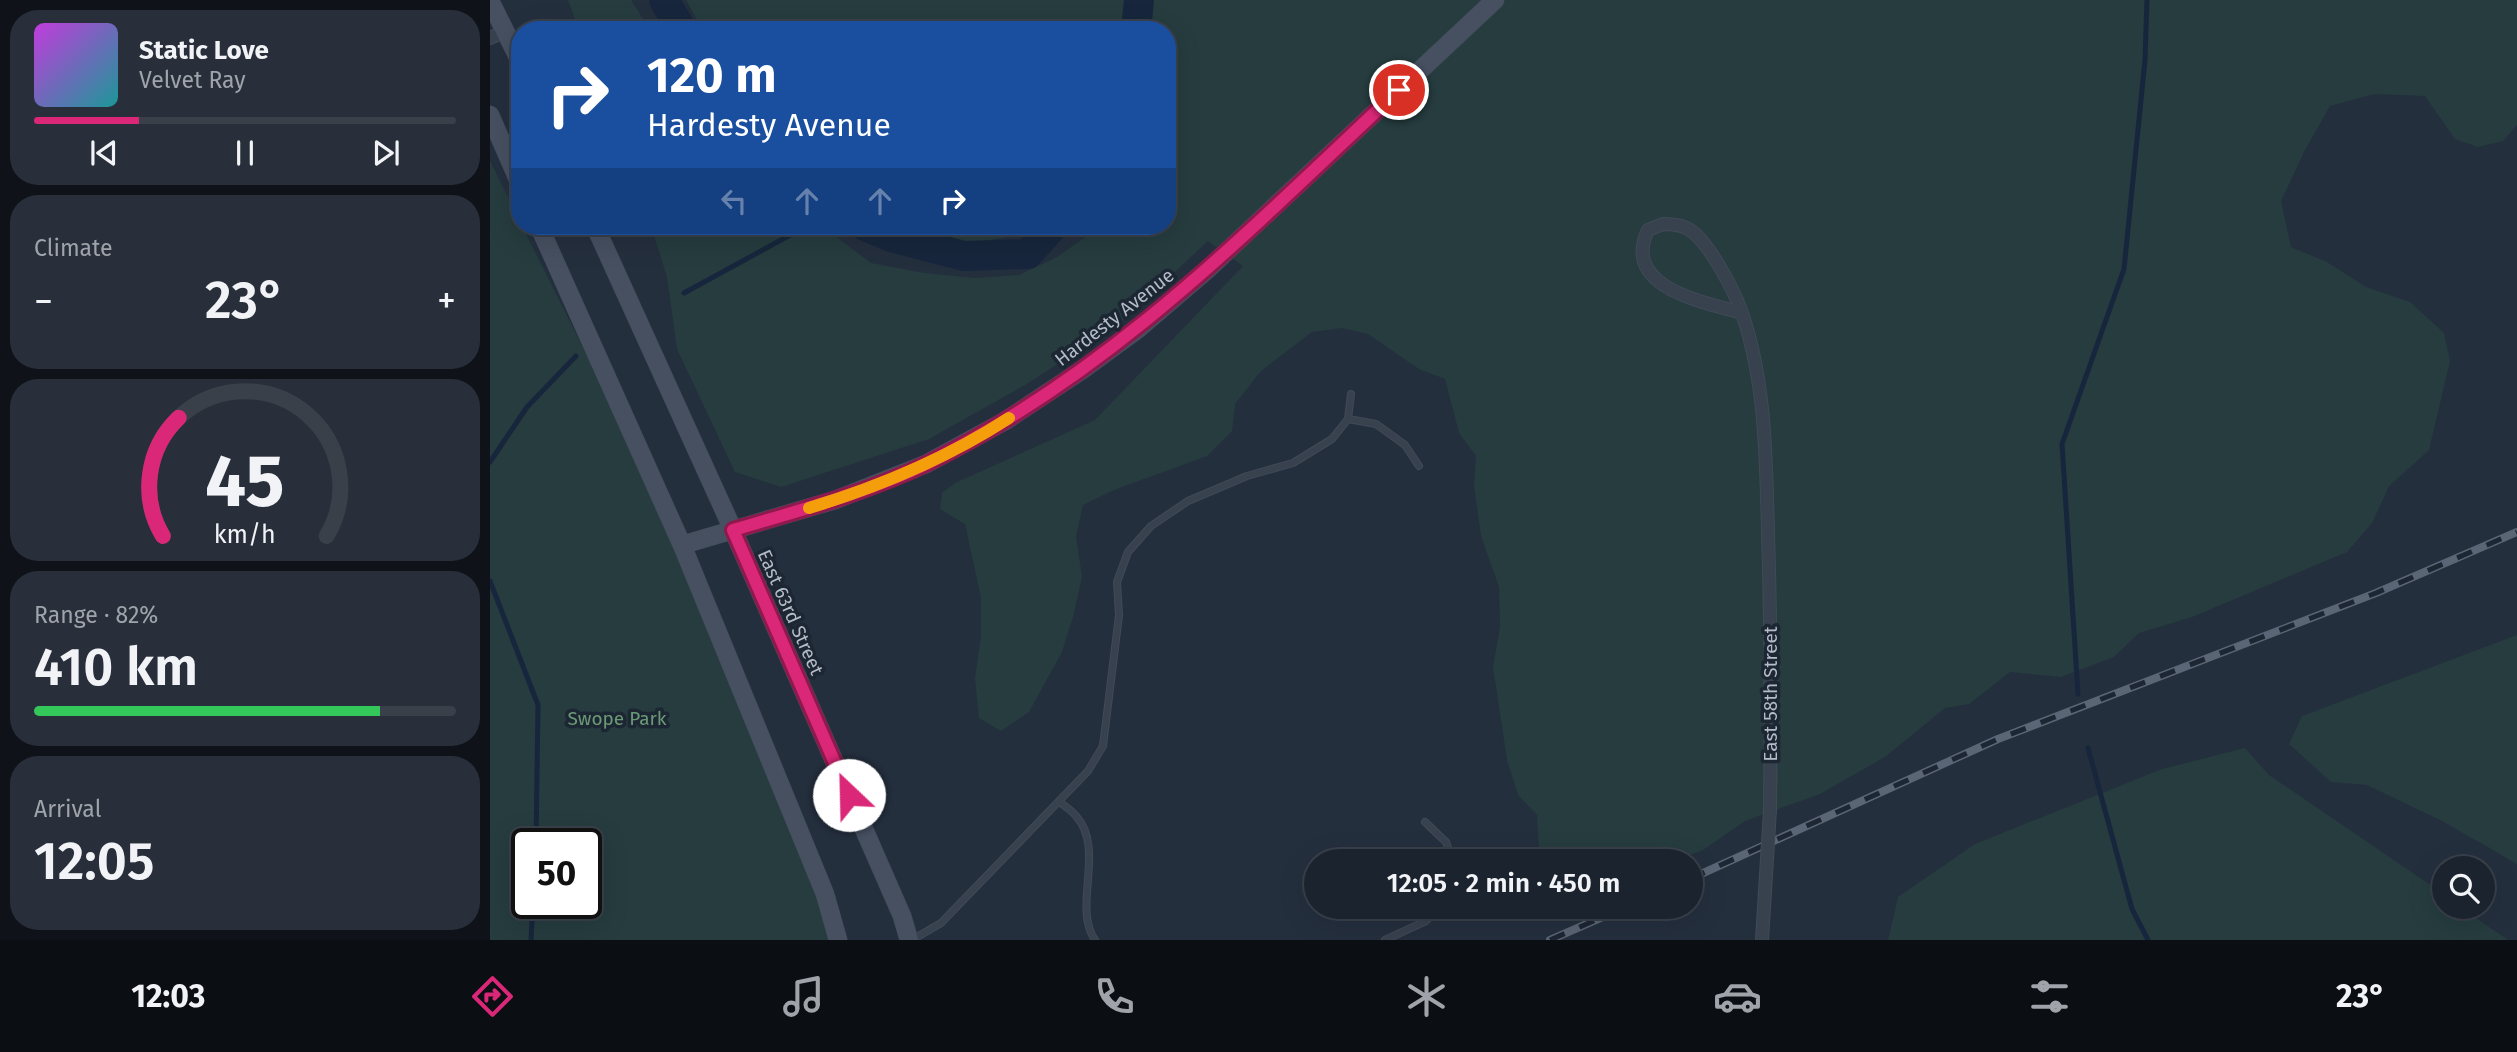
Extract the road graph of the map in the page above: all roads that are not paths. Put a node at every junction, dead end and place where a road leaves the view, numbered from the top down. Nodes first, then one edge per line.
1 (1495, 0) edge
2 (490, 1) edge
3 (498, 35) edge
4 (511, 50) edge
5 (490, 115) edge
6 (511, 163) edge
7 (543, 235) edge
8 (599, 235) edge
9 (1742, 313) junction
10 (1351, 394) dead end
11 (1348, 419) junction
12 (1419, 466) dead end
13 (733, 530) junction
14 (682, 545) junction
15 (1059, 801) junction
16 (1425, 822) dead end
17 (1449, 849) edge
18 (1428, 919) edge
19 (838, 940) edge
20 (911, 940) edge
21 (1096, 940) edge
22 (1385, 940) edge
23 (1762, 940) edge

1 - 13 main road, Hardesty Avenue
2 - 3 main road
3 - 4 main road
5 - 6 main road
7 - 14 main road
8 - 13 main road, East 63rd Street
9 - 9 street, East 58th Street
9 - 23 street, East 58th Street, bridge
10 - 11 lane
11 - 12 lane
11 - 15 lane
13 - 14 main road, Hardesty Avenue
13 - 20 main road, East 63rd Street
14 - 19 main road
15 - 20 lane
15 - 21 lane
16 - 17 lane
18 - 22 lane

